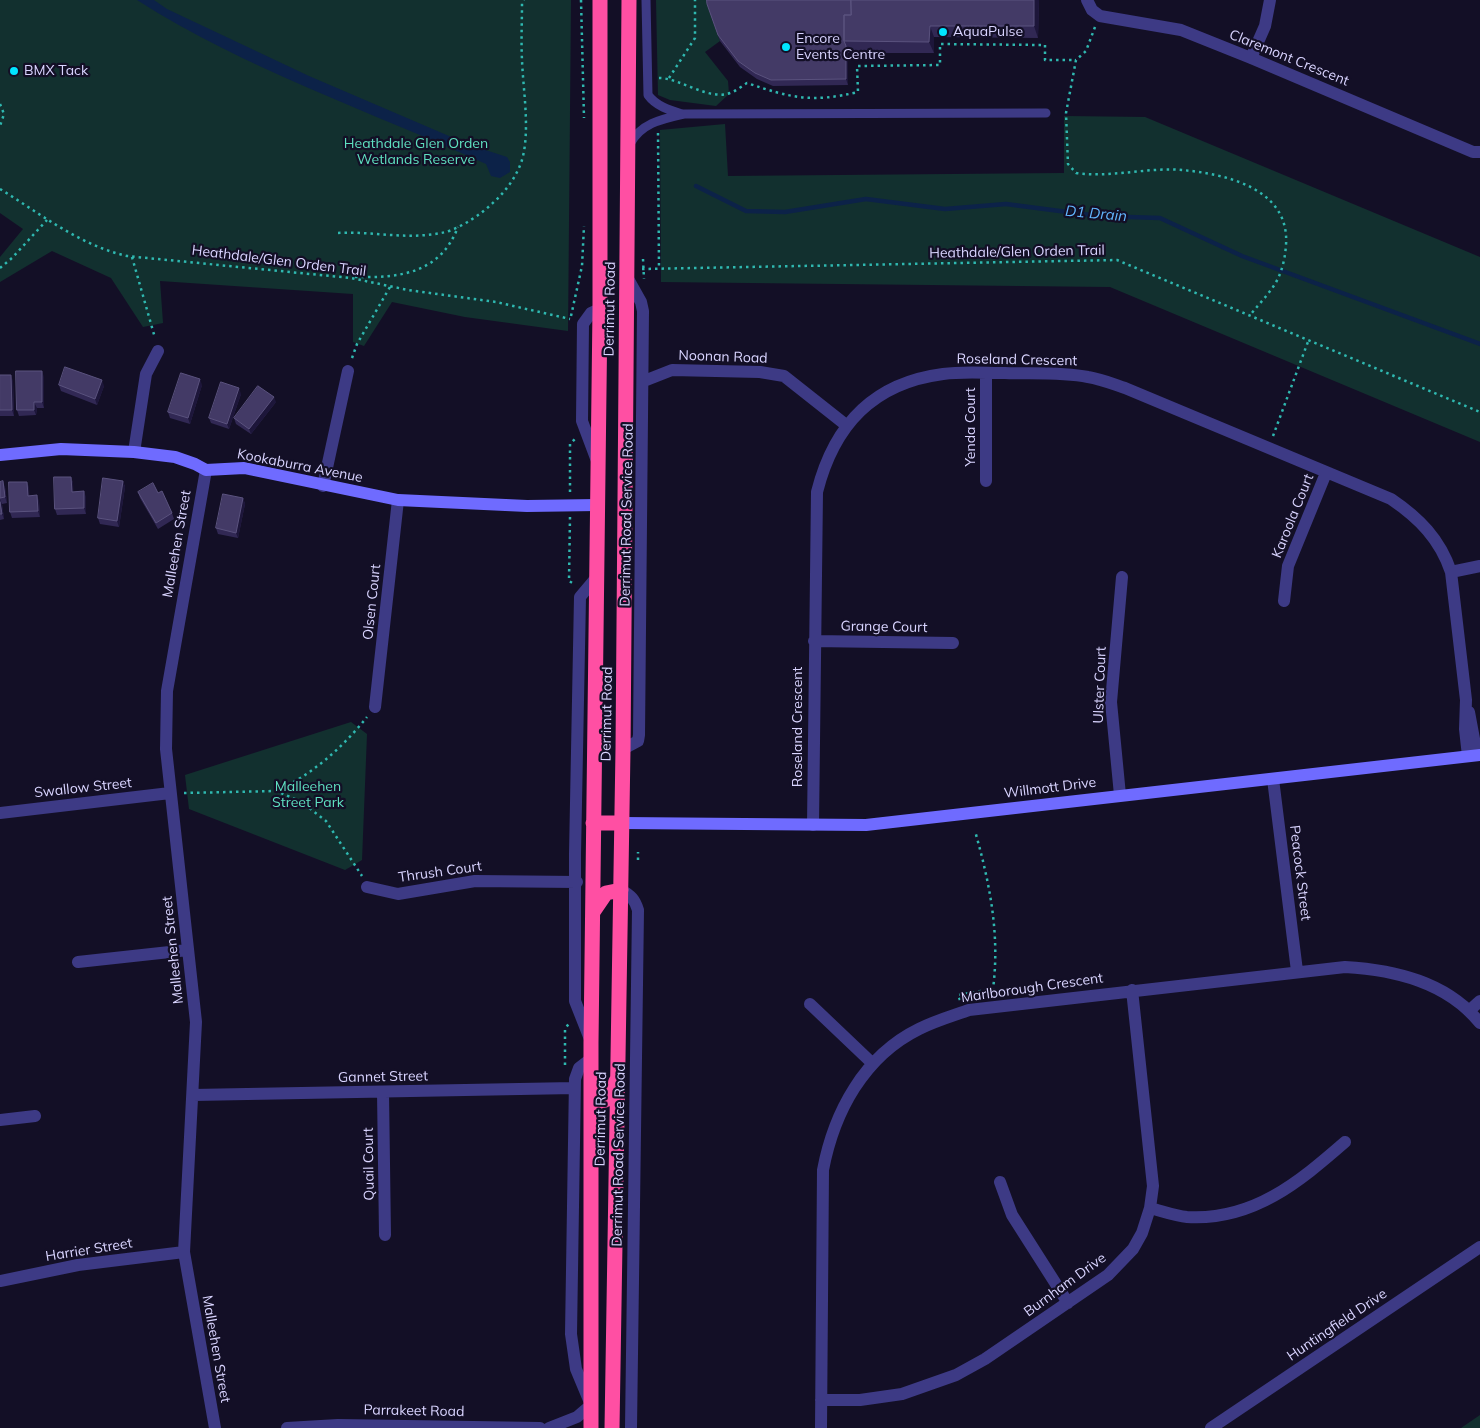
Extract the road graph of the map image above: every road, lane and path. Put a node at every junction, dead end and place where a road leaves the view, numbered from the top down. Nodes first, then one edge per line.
1 (524, 0) edge
2 (581, 0) edge
3 (600, 0) edge
4 (629, 0) edge
5 (646, 0) edge
6 (695, 0) edge
7 (1087, 0) edge
8 (1270, 0) edge
9 (1100, 16) junction
10 (1251, 58) junction
11 (1076, 60) junction
12 (657, 78) dead end
13 (669, 78) junction
14 (0, 104) edge
15 (1046, 113) dead end
16 (684, 114) junction
17 (658, 121) junction
18 (584, 123) dead end
19 (0, 126) edge
20 (630, 145) junction
21 (1480, 152) edge
22 (0, 189) edge
23 (47, 220) junction
24 (584, 223) dead end
25 (459, 226) junction
26 (338, 234) dead end
27 (132, 257) junction
28 (0, 268) edge
29 (644, 269) dead end
30 (659, 269) junction
31 (346, 278) junction
32 (627, 278) junction
33 (390, 286) junction
34 (600, 309) junction
35 (1250, 314) junction
36 (571, 319) junction
37 (583, 338) junction
38 (1309, 339) junction
39 (158, 351) joint
40 (348, 371) joint
41 (986, 373) junction
42 (644, 381) junction
43 (1480, 412) edge
44 (846, 425) junction
45 (1269, 448) junction
46 (134, 452) junction
47 (0, 454) edge
48 (598, 464) junction
49 (206, 470) junction
50 (1326, 473) junction
51 (986, 481) dead end
52 (323, 486) junction
53 (398, 500) junction
54 (598, 505) junction
55 (625, 506) junction
56 (1480, 566) edge
57 (1451, 572) junction
58 (1122, 577) dead end
59 (596, 578) junction
60 (1284, 601) dead end
61 (814, 640) junction
62 (953, 643) dead end
63 (375, 707) joint
64 (624, 749) junction
65 (1475, 755) edge
66 (1273, 779) junction
67 (276, 791) junction
68 (170, 793) junction
69 (1120, 795) junction
70 (0, 813) edge
71 (594, 823) junction
72 (622, 823) junction
73 (813, 825) junction
74 (976, 831) dead end
75 (577, 882) junction
76 (367, 887) joint
77 (621, 890) junction
78 (593, 912) junction
79 (188, 950) junction
80 (78, 962) dead end
81 (1297, 971) junction
82 (1132, 990) junction
83 (1480, 1001) edge
84 (810, 1004) dead end
85 (1470, 1010) junction
86 (579, 1012) junction
87 (963, 1012) junction
88 (1480, 1023) edge
89 (592, 1042) junction
90 (592, 1058) junction
91 (872, 1063) junction
92 (618, 1070) junction
93 (574, 1088) junction
94 (383, 1092) junction
95 (193, 1095) junction
96 (592, 1096) junction
97 (35, 1116) dead end
98 (0, 1120) edge
99 (1345, 1142) dead end
100 (1000, 1182) dead end
101 (1150, 1208) junction
102 (385, 1235) dead end
103 (1480, 1247) edge
104 (184, 1252) junction
105 (0, 1281) edge
106 (1068, 1303) junction
107 (821, 1400) junction
108 (591, 1405) junction
109 (386, 1427) edge
110 (215, 1428) edge
111 (287, 1428) edge
112 (540, 1428) edge
113 (548, 1428) edge
114 (590, 1428) edge
115 (612, 1428) edge
116 (631, 1428) edge
117 (821, 1428) edge
118 (1211, 1428) edge

1 - 25 path
2 - 18 path
3 - 34 highway, Derrimut Road
4 - 20 highway, Derrimut Road
5 - 16 lane
6 - 13 path
7 - 9 street
8 - 10 street
9 - 10 street, Claremont Crescent
9 - 11 path
10 - 21 street, Claremont Crescent
11 - 13 path
11 - 35 path
12 - 13 path
14 - 19 path
15 - 16 lane
16 - 17 lane
17 - 20 lane
17 - 30 path
20 - 32 highway, Derrimut Road
22 - 23 path, Heathdale/Glen Orden Trail
23 - 27 path, Heathdale/Glen Orden Trail
23 - 28 path
24 - 36 path
25 - 26 path
25 - 31 path
27 - 31 path, Heathdale/Glen Orden Trail
27 - 39 path
29 - 30 path, Heathdale/Glen Orden Trail
30 - 35 path, Heathdale/Glen Orden Trail
31 - 33 path, Heathdale/Glen Orden Trail
32 - 42 street, Derrimut Road Service Road
32 - 55 highway, Derrimut Road
33 - 36 path, Heathdale/Glen Orden Trail
33 - 40 path
34 - 37 street
34 - 48 highway, Derrimut Road
35 - 38 path, Heathdale/Glen Orden Trail
36 - 37 path
37 - 48 street
38 - 43 path, Heathdale/Glen Orden Trail
38 - 45 path
39 - 46 street
40 - 52 street
41 - 44 street, Roseland Crescent
41 - 45 street, Roseland Crescent
41 - 51 street, Yenda Court
42 - 44 street, Noonan Road
42 - 64 street, Derrimut Road Service Road
44 - 61 street, Roseland Crescent
45 - 50 street, Roseland Crescent
46 - 47 street, Kookaburra Avenue
46 - 49 street, Kookaburra Avenue
48 - 54 highway, Derrimut Road
49 - 52 street, Kookaburra Avenue
49 - 68 street, Malleehen Street
50 - 57 street, Roseland Crescent
50 - 60 street, Karoola Court
52 - 53 street, Kookaburra Avenue
53 - 54 street, Kookaburra Avenue
53 - 63 street, Olsen Court
54 - 55 highway
54 - 59 highway, Derrimut Road
55 - 64 highway, Derrimut Road
56 - 57 street
57 - 65 street, Roseland Crescent
58 - 69 street, Ulster Court
59 - 71 highway, Derrimut Road
59 - 75 street
61 - 62 street, Grange Court
61 - 73 street, Roseland Crescent
63 - 67 path
64 - 72 highway, Derrimut Road
65 - 66 street, Willmott Drive
66 - 69 street, Willmott Drive
66 - 81 street, Peacock Street
67 - 68 path
67 - 76 path
68 - 70 street, Swallow Street
68 - 79 street, Malleehen Street
69 - 73 street, Willmott Drive
71 - 72 highway
71 - 78 highway, Derrimut Road
72 - 73 street, Willmott Drive
72 - 77 highway, Derrimut Road
74 - 87 path
75 - 76 street, Thrush Court
75 - 86 street
77 - 78 highway
77 - 92 highway, Derrimut Road
77 - 116 street, Derrimut Road Service Road
78 - 89 highway, Derrimut Road
79 - 80 street
79 - 95 street, Malleehen Street
81 - 82 street, Marlborough Crescent
81 - 85 street, Marlborough Crescent
82 - 87 street, Marlborough Crescent
82 - 101 street, Burnham Drive
83 - 85 street
84 - 91 street
85 - 88 street, Marlborough Crescent
86 - 89 street
86 - 93 path
87 - 91 street, Marlborough Crescent
89 - 90 highway, Derrimut Road
90 - 93 street
90 - 96 highway, Derrimut Road
91 - 107 street, Marlborough Crescent
92 - 96 highway
92 - 115 highway, Derrimut Road
93 - 94 street, Gannet Street
93 - 108 street
94 - 95 street, Gannet Street
94 - 102 street, Quail Court
95 - 104 street, Malleehen Street
96 - 108 highway, Derrimut Road
97 - 98 street
99 - 101 street
100 - 106 street
101 - 106 street, Burnham Drive
103 - 118 street, Huntingfield Drive
104 - 105 street, Harrier Street
104 - 110 street, Malleehen Street
106 - 107 street, Burnham Drive
107 - 117 street, Marlborough Crescent
108 - 113 street
108 - 114 highway, Derrimut Road
109 - 111 street, Parrakeet Road
109 - 112 street, Parrakeet Road

